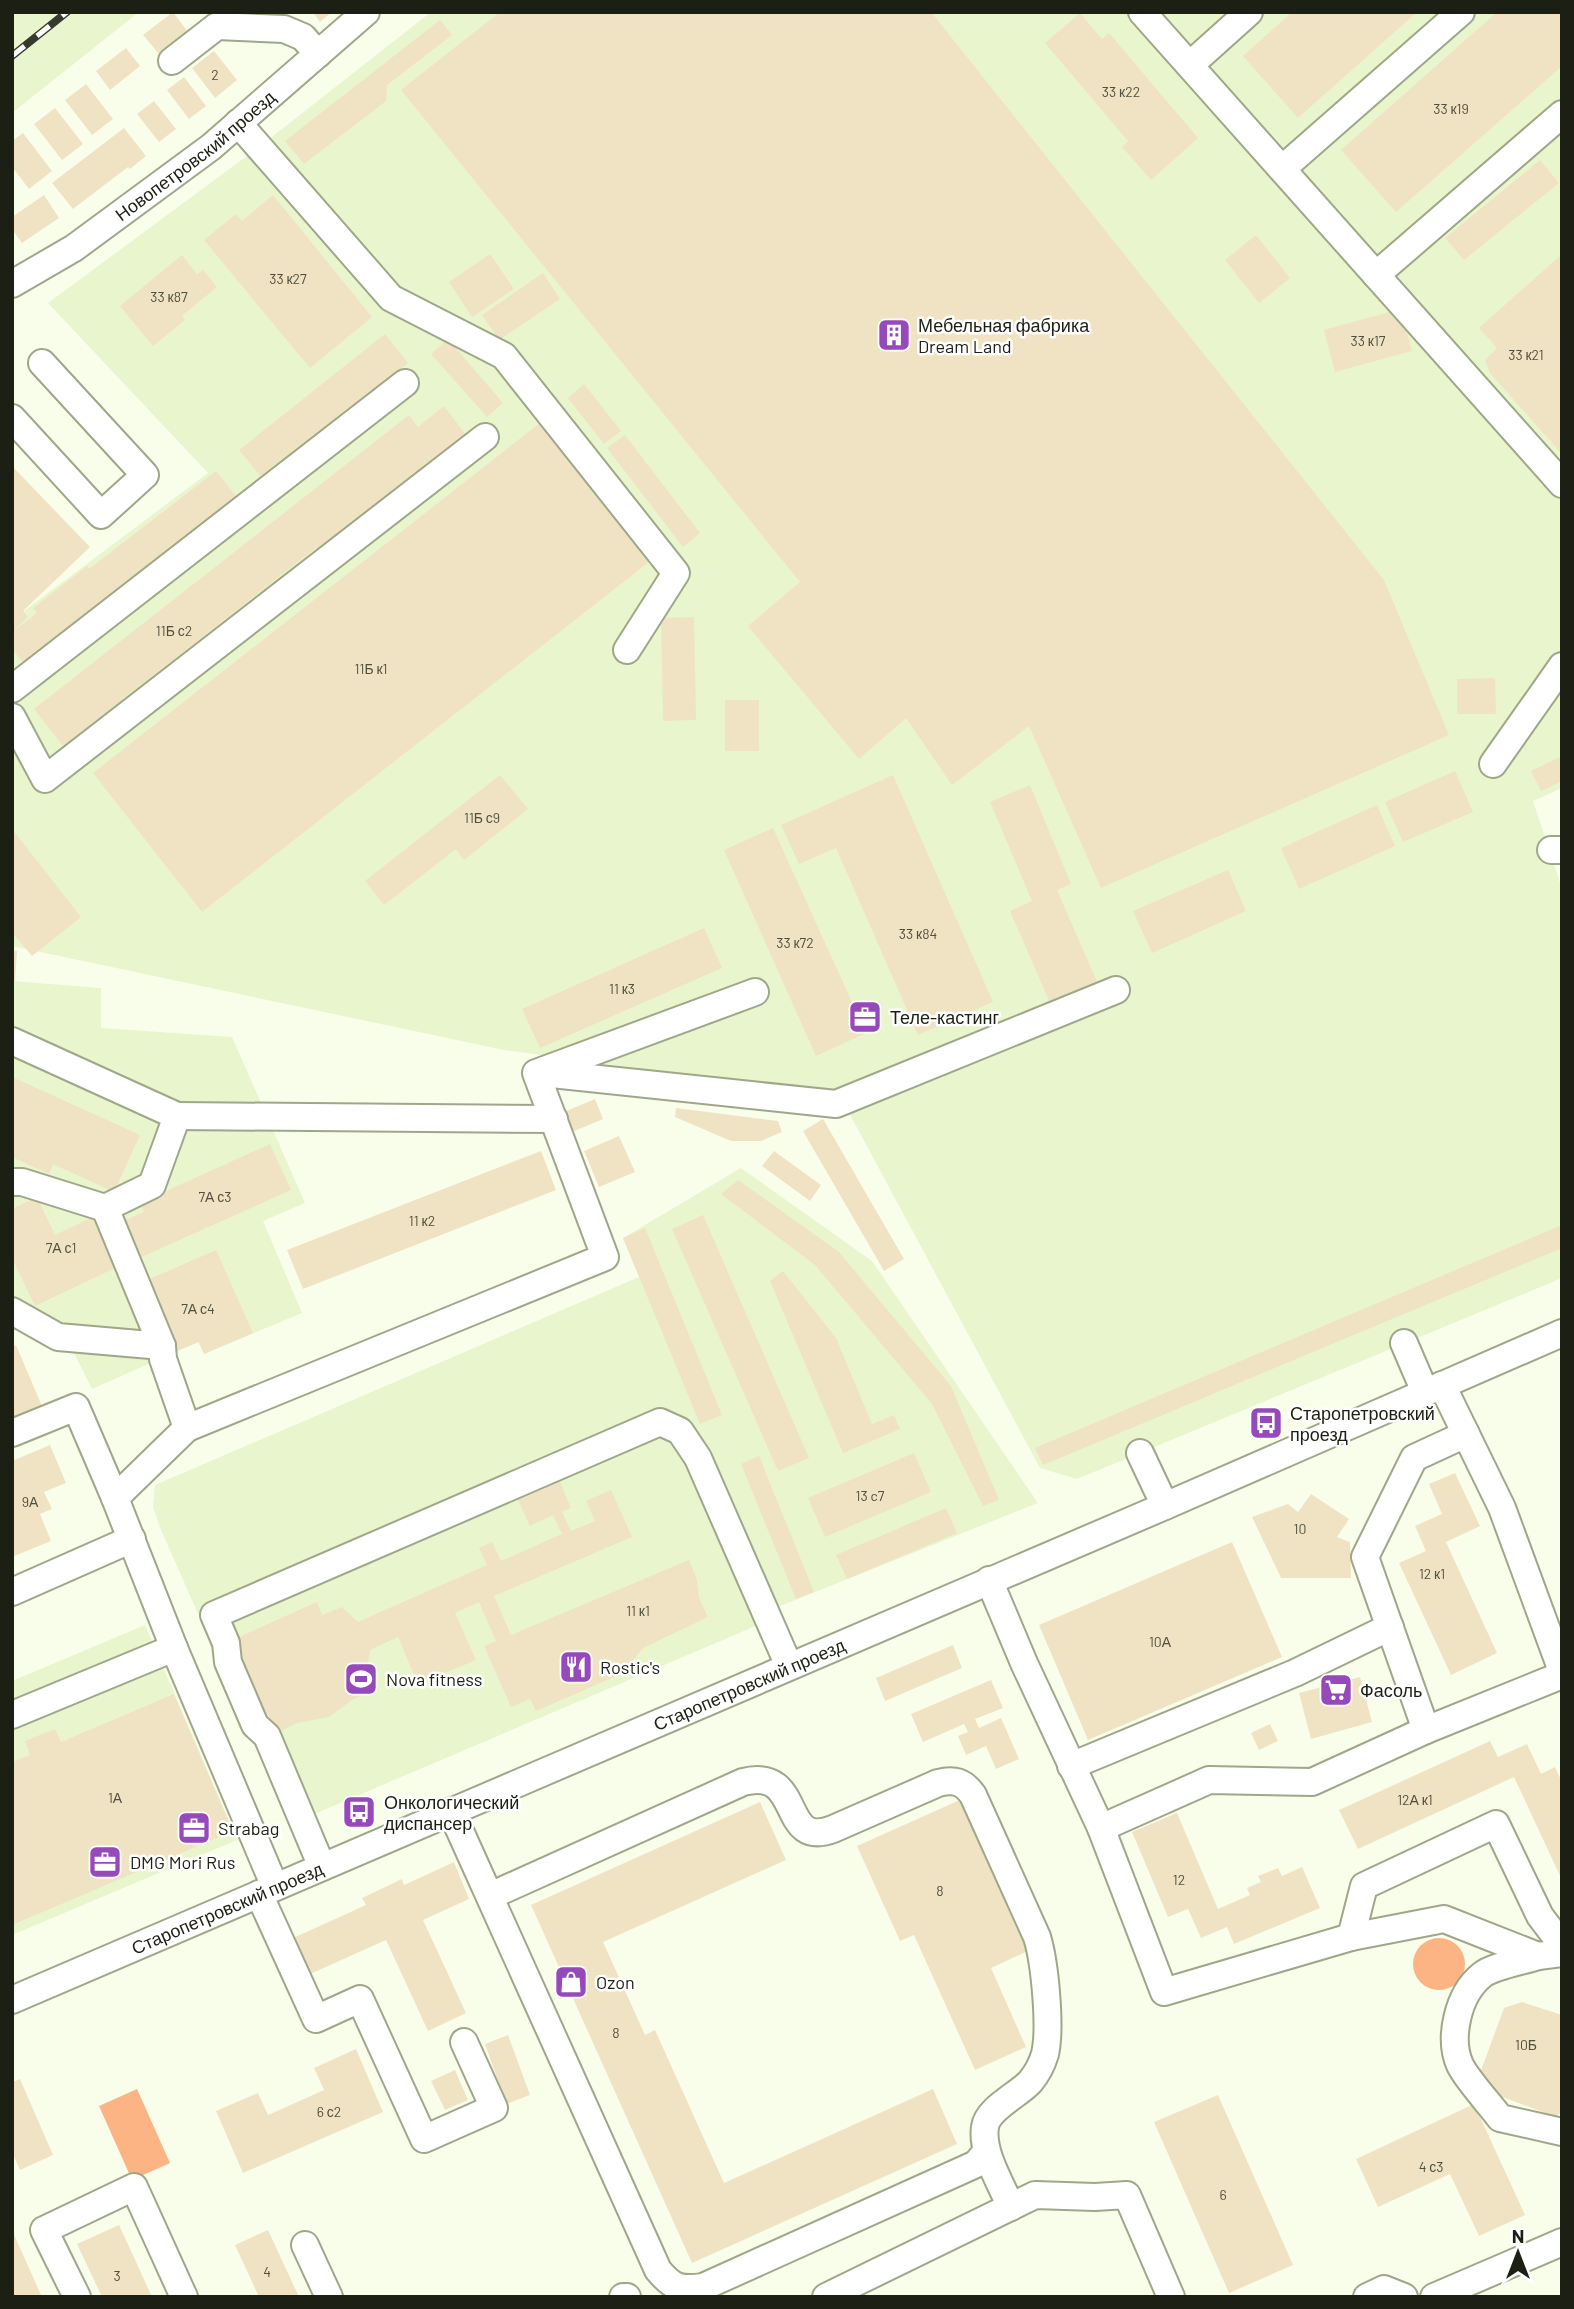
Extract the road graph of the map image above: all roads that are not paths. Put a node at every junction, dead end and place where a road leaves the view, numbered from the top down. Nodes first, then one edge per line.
1 (366, 12) edge
2 (1142, 12) edge
3 (1249, 12) edge
4 (1461, 12) edge
5 (318, 54) junction
6 (172, 61) dead end
7 (1190, 65) junction
8 (1562, 114) edge
9 (238, 123) junction
10 (1282, 169) junction
11 (1376, 275) junction
12 (12, 284) edge
13 (42, 363) dead end
14 (405, 383) dead end
15 (12, 418) edge
16 (485, 436) dead end
17 (1562, 484) edge
18 (627, 650) dead end
19 (1562, 666) edge
20 (12, 689) edge
21 (12, 717) edge
22 (1493, 764) dead end
23 (1116, 990) dead end
24 (755, 992) dead end
25 (12, 1041) edge
26 (536, 1073) junction
27 (177, 1116) junction
28 (554, 1119) junction
29 (12, 1182) edge
30 (104, 1208) junction
31 (12, 1311) edge
32 (1562, 1333) edge
33 (1404, 1343) dead end
34 (162, 1346) junction
35 (1434, 1389) junction
36 (187, 1429) junction
37 (12, 1433) edge
38 (1466, 1434) junction
39 (1140, 1453) dead end
40 (115, 1497) junction
41 (1165, 1506) junction
42 (132, 1539) junction
43 (989, 1580) junction
44 (12, 1591) edge
45 (1390, 1626) junction
46 (174, 1648) junction
47 (789, 1666) junction
48 (1562, 1673) edge
49 (12, 1715) edge
50 (1426, 1730) junction
51 (1071, 1766) junction
52 (451, 1811) junction
53 (1101, 1828) junction
54 (322, 1867) junction
55 (267, 1890) junction
56 (490, 1896) junction
57 (1351, 1937) junction
58 (1554, 1951) edge
59 (12, 2000) edge
60 (464, 2042) dead end
61 (1562, 2132) edge
62 (986, 2152) junction
63 (1011, 2207) junction
64 (1562, 2242) edge
65 (305, 2245) dead end
66 (77, 2297) edge
67 (184, 2297) edge
68 (329, 2297) edge
69 (826, 2297) edge
70 (1171, 2297) edge
71 (1367, 2297) edge
72 (1404, 2297) edge
73 (1434, 2297) edge

1 - 5 street, Новопетровский проезд
2 - 7 street
3 - 7 street
4 - 10 street
5 - 6 street
5 - 9 street, Новопетровский проезд
7 - 10 street
8 - 11 street
9 - 12 street, Новопетровский проезд
9 - 18 street
10 - 11 street
11 - 17 street
13 - 15 street
14 - 20 street
16 - 21 street
19 - 22 street
23 - 26 street
24 - 26 street
25 - 27 street
26 - 28 street
27 - 28 street
27 - 30 street
28 - 36 street
29 - 30 street
30 - 34 street
31 - 34 street
32 - 35 street, Старопетровский проезд
33 - 35 street
34 - 36 street
35 - 38 street
35 - 41 street, Старопетровский проезд
36 - 40 street
37 - 40 street
38 - 45 street
38 - 48 street
39 - 41 street
40 - 42 street
41 - 43 street, Старопетровский проезд
42 - 44 street
42 - 46 street
43 - 47 street, Старопетровский проезд
43 - 51 street
45 - 50 street
45 - 51 street
46 - 49 street
46 - 55 street
47 - 52 street, Старопетровский проезд
47 - 54 street
48 - 50 street
50 - 53 street
51 - 53 street
52 - 54 street, Старопетровский проезд
52 - 56 street
53 - 57 street
54 - 55 street, Старопетровский проезд
55 - 59 street, Старопетровский проезд
55 - 60 street
56 - 62 street
56 - 62 street
57 - 58 street
57 - 58 street
58 - 61 street
62 - 63 street
63 - 69 street
63 - 70 street
64 - 73 street
65 - 68 street
66 - 67 street
71 - 72 street

